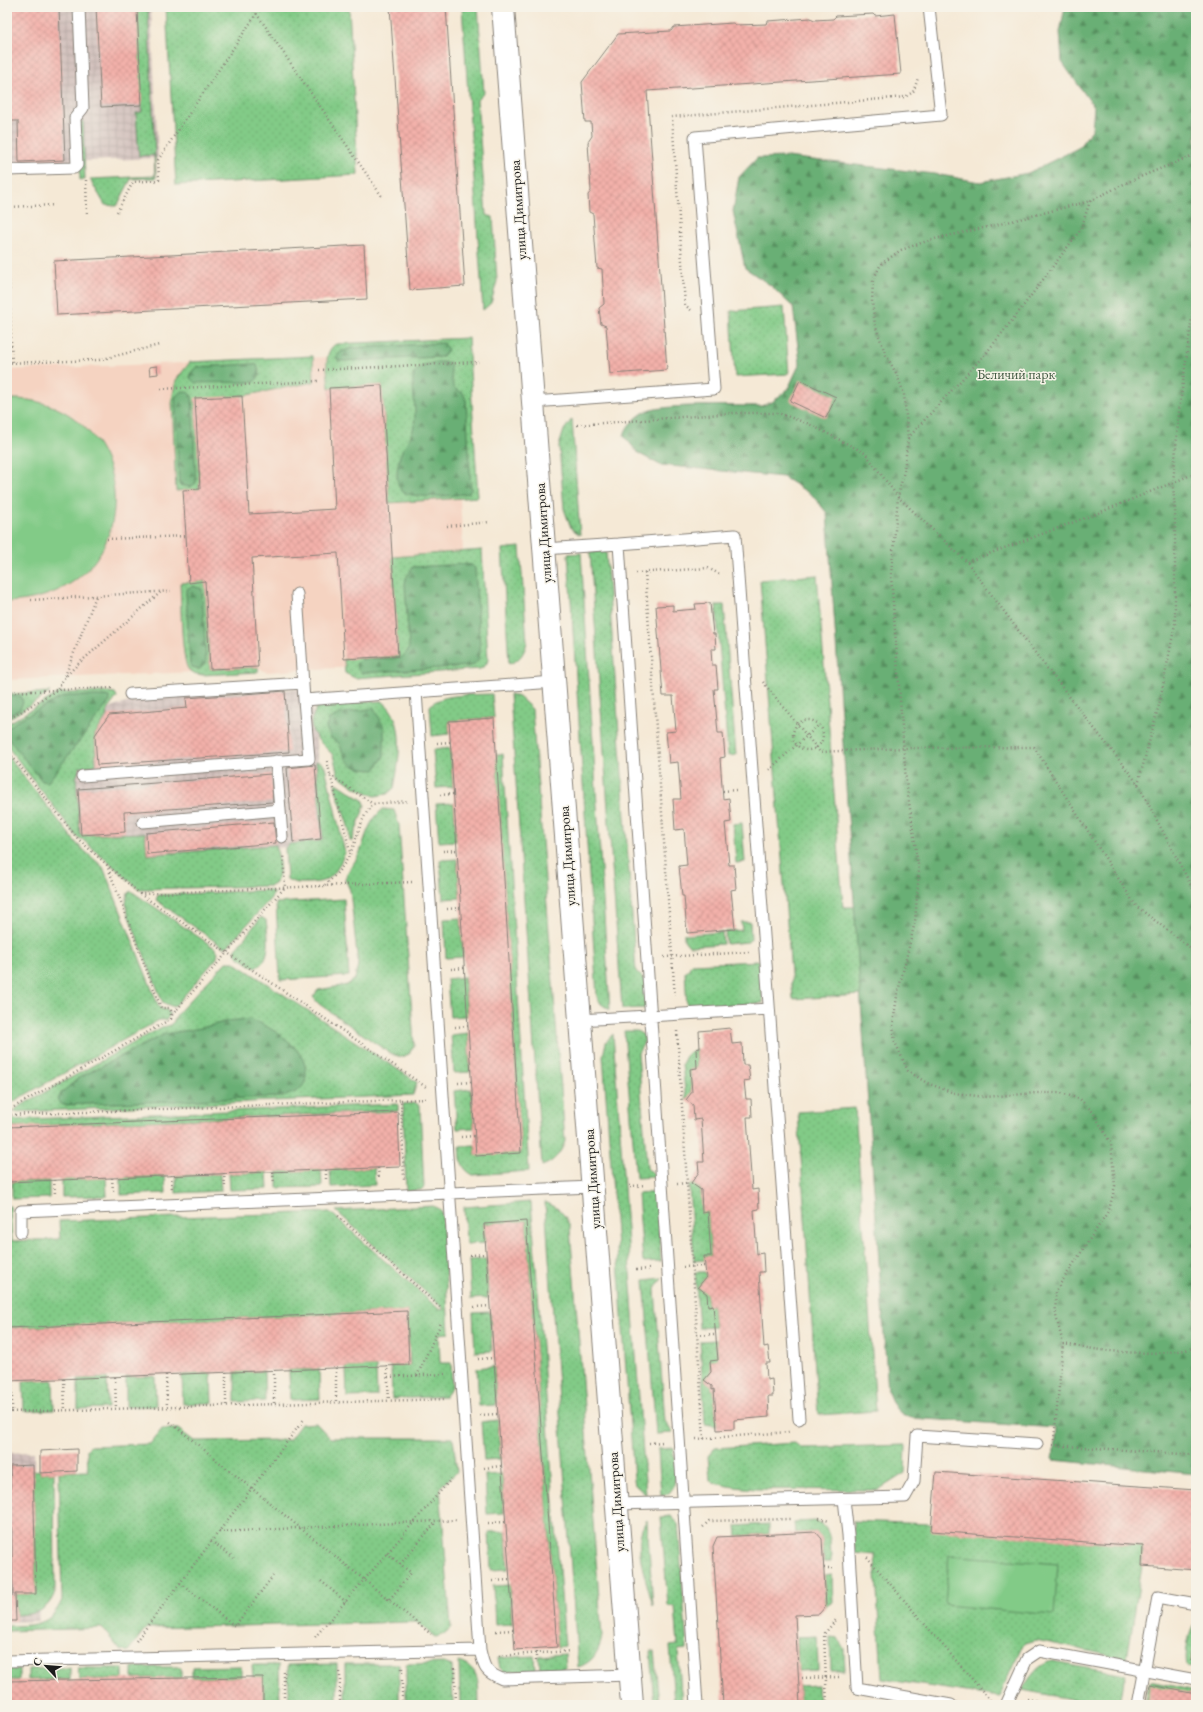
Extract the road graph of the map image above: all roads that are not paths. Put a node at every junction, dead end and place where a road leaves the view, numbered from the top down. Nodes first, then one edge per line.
1 (78, 7) edge
2 (503, 7) edge
3 (930, 7) edge
4 (7, 170) edge
5 (533, 402) junction
6 (619, 544) junction
7 (544, 550) junction
8 (297, 594) dead end
9 (554, 682) junction
10 (303, 683) junction
11 (416, 691) junction
12 (130, 694) road end
13 (304, 700) junction
14 (276, 761) junction
15 (82, 776) dead end
16 (280, 810) junction
17 (143, 822) dead end
18 (282, 837) road end
19 (769, 1009) junction
20 (652, 1016) junction
21 (580, 1020) junction
22 (592, 1187) junction
23 (450, 1193) junction
24 (22, 1232) dead end
25 (795, 1422) road end
26 (1037, 1444) dead end
27 (844, 1499) junction
28 (684, 1502) junction
29 (616, 1504) junction
30 (1196, 1604) edge
31 (480, 1650) junction
32 (7, 1661) edge
33 (1145, 1670) junction
34 (630, 1675) junction
35 (1196, 1680) edge
36 (1008, 1701) edge
37 (632, 1705) edge
38 (697, 1705) edge
39 (951, 1705) edge
40 (1138, 1705) edge

1 - 4 lane
2 - 5 street, улица Димитрова
3 - 5 lane
5 - 7 street, улица Димитрова
6 - 7 lane
6 - 19 lane
6 - 20 lane
7 - 9 street, улица Димитрова
8 - 10 lane
9 - 11 lane
9 - 21 street, улица Димитрова
10 - 12 lane
10 - 13 lane
11 - 13 lane
11 - 23 lane
13 - 14 lane
14 - 15 lane
14 - 16 lane
16 - 17 lane
16 - 18 lane
19 - 20 lane
19 - 25 lane
20 - 21 lane
20 - 28 lane
21 - 22 street, улица Димитрова
22 - 23 lane
22 - 29 street, улица Димитрова
23 - 24 lane
23 - 31 lane
26 - 27 lane
27 - 28 lane
27 - 39 lane
28 - 29 lane
28 - 38 lane
29 - 34 street, улица Димитрова
30 - 33 lane
31 - 32 lane
31 - 34 lane
33 - 35 lane
33 - 36 lane
33 - 40 lane
34 - 37 street, улица Димитрова

